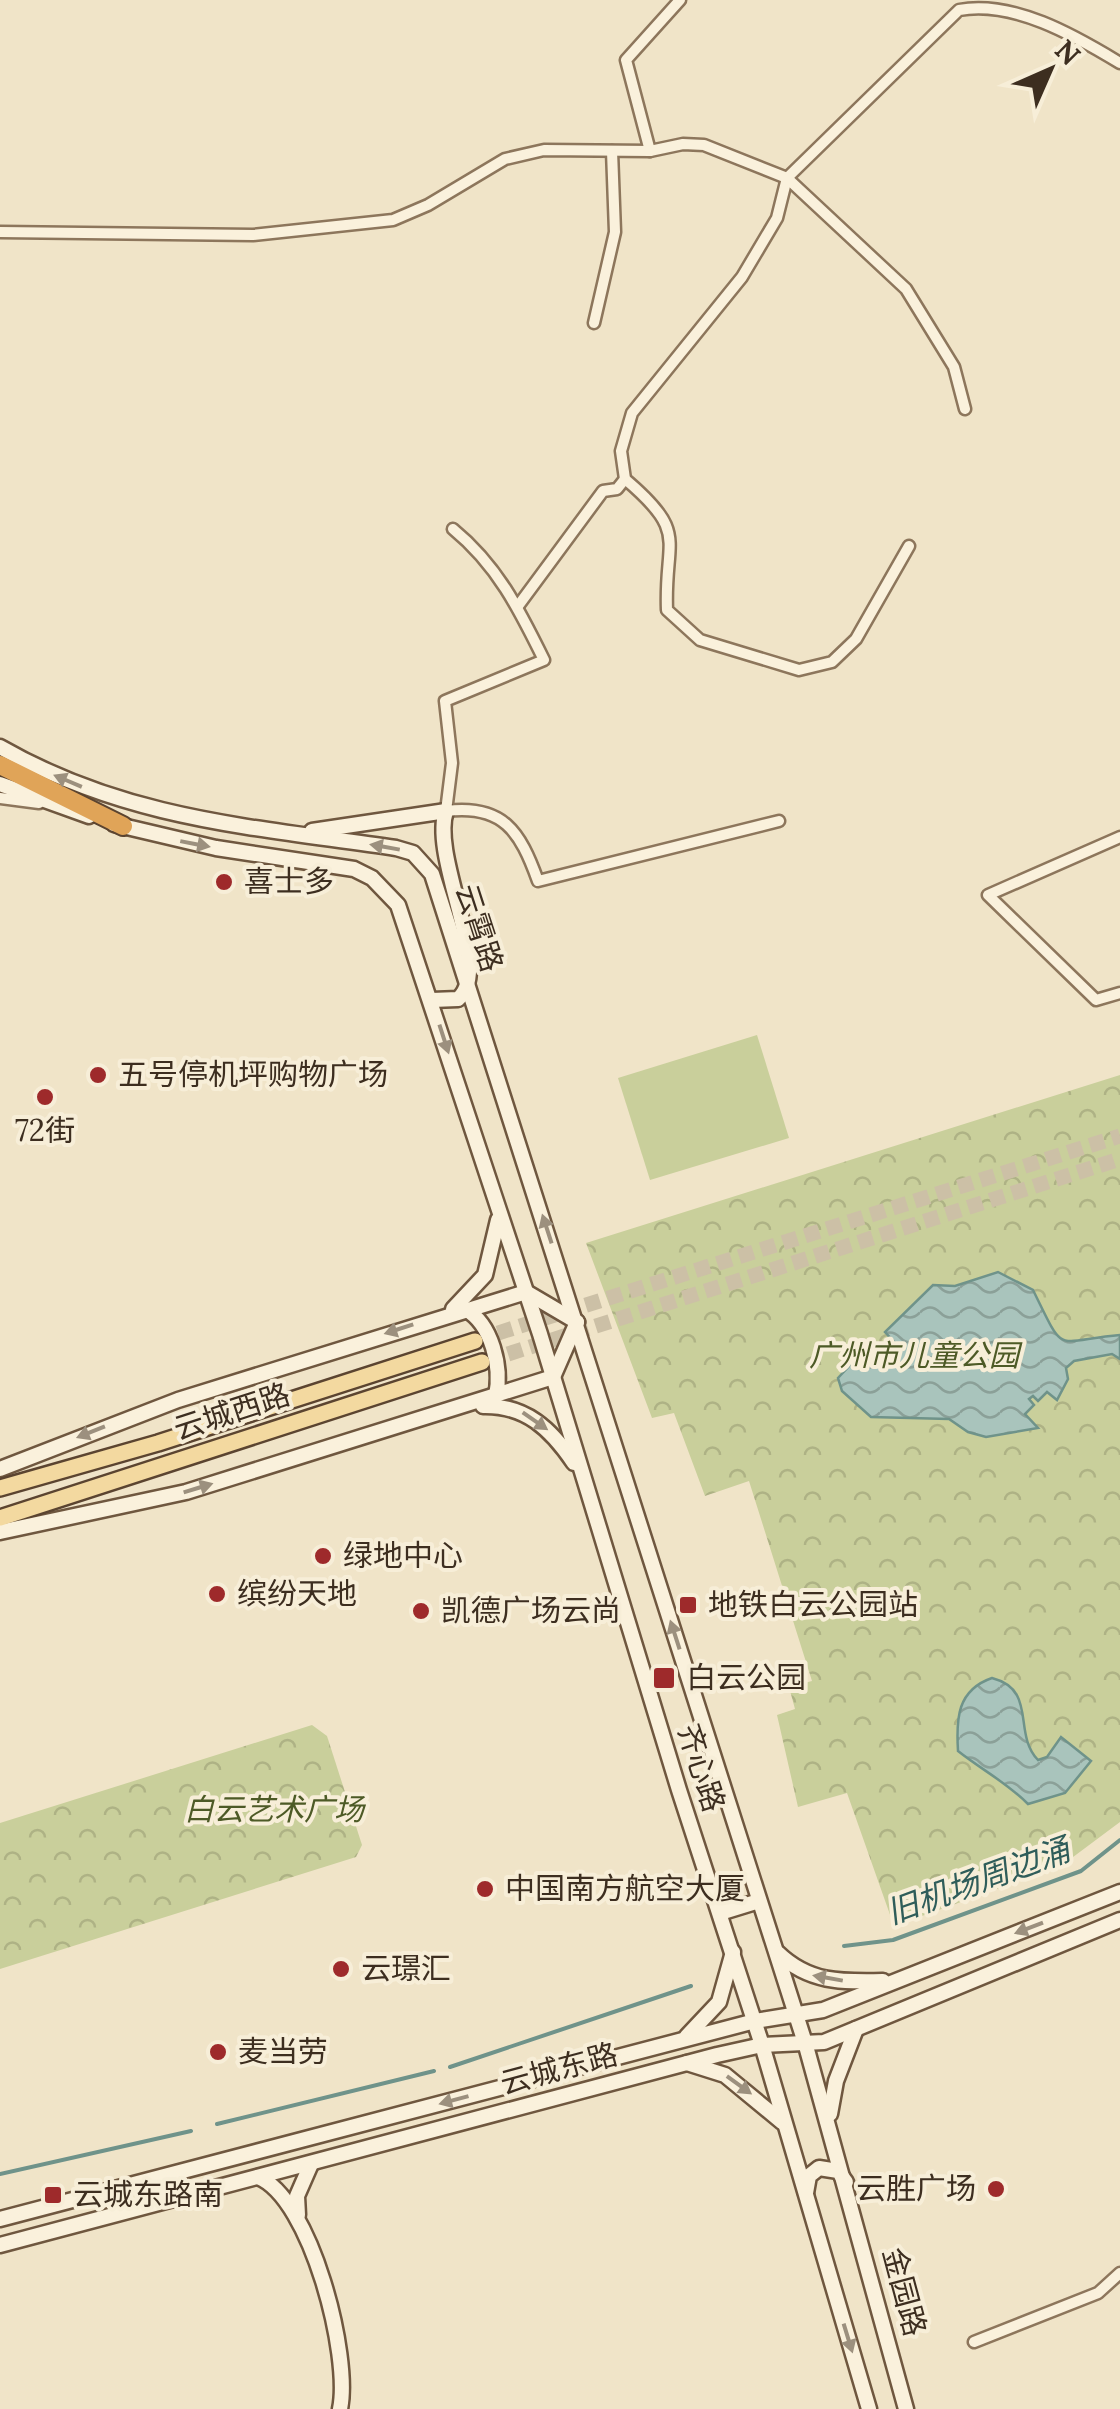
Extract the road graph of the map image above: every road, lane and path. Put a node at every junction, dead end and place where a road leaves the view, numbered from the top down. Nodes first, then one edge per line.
1 (680, 0) edge
2 (992, 0) edge
3 (1120, 63) edge
4 (650, 150) junction
5 (612, 151) junction
6 (787, 178) junction
7 (0, 232) edge
8 (594, 323) dead end
9 (965, 409) dead end
10 (625, 479) junction
11 (453, 529) dead end
12 (909, 546) dead end
13 (518, 606) junction
14 (0, 746) edge
15 (0, 765) edge
16 (0, 784) edge
17 (0, 798) edge
18 (446, 811) junction
19 (77, 812) junction
20 (780, 821) dead end
21 (123, 826) junction
22 (294, 833) junction
23 (1120, 837) edge
24 (468, 984) junction
25 (1120, 993) edge
26 (432, 1000) junction
27 (491, 1185) junction
28 (526, 1292) junction
29 (464, 1309) junction
30 (445, 1315) junction
31 (577, 1322) junction
32 (475, 1340) tunnel mouth
33 (482, 1362) tunnel mouth
34 (553, 1377) junction
35 (496, 1396) junction
36 (468, 1406) junction
37 (0, 1469) edge
38 (582, 1474) junction
39 (0, 1488) edge
40 (0, 1518) edge
41 (0, 1532) edge
42 (1120, 1892) edge
43 (759, 1901) junction
44 (720, 1913) junction
45 (1120, 1920) edge
46 (775, 1950) junction
47 (733, 1951) junction
48 (889, 1980) junction
49 (796, 2017) junction
50 (754, 2021) junction
51 (856, 2029) junction
52 (684, 2039) junction
53 (762, 2045) junction
54 (806, 2046) junction
55 (624, 2055) junction
56 (687, 2063) junction
57 (630, 2078) junction
58 (828, 2120) junction
59 (373, 2121) junction
60 (783, 2122) junction
61 (380, 2144) junction
62 (311, 2164) junction
63 (258, 2177) junction
64 (847, 2182) junction
65 (806, 2199) junction
66 (0, 2219) edge
67 (300, 2222) junction
68 (0, 2245) edge
69 (1120, 2272) edge
70 (974, 2342) dead end
71 (340, 2409) edge
72 (869, 2409) edge
73 (906, 2409) edge

1 - 4 street
2 - 3 street
2 - 6 street
4 - 5 street
4 - 6 street
5 - 7 street
5 - 8 street
6 - 9 street
6 - 10 street
10 - 12 street
10 - 13 street
11 - 13 street
13 - 18 street
22 -> 14 main road, 云霄路
15 - 21 highway
16 - 19 main road
17 - 19 street
18 - 20 street
18 - 22 main road
18 - 24 main road
19 - 21 main road
21 -> 26 main road
24 -> 22 main road, 云霄路
23 - 25 street
24 - 26 main road
31 -> 24 main road, 云霄路
26 -> 27 main road
27 - 28 main road
27 - 30 main road
28 - 29 main road
28 - 31 main road
28 - 34 main road, 齐心路
29 - 30 main road
29 - 35 main road
30 -> 37 main road
31 - 34 main road
43 -> 31 main road, 齐心路
32 - 39 main road, 云城西路
33 - 40 main road, 云城西路
34 - 35 main road
34 - 38 main road, 齐心路
35 - 36 main road
36 -> 38 main road
41 -> 36 main road
38 - 44 main road, 齐心路
42 -> 48 main road, 云城东路
43 - 44 main road
43 - 46 main road, 齐心路
44 - 47 main road, 齐心路
45 - 51 main road, 云城东路
48 -> 46 main road
46 - 49 main road, 齐心路
47 - 50 main road, 齐心路
47 - 52 main road
48 - 49 main road, 云城东路
49 - 50 main road, 云城东路
49 - 54 main road, 金园路
50 - 52 main road, 云城东路
50 - 53 main road, 齐心路
51 - 54 main road, 云城东路
51 - 58 main road
52 - 55 main road, 云城东路
53 - 54 main road, 云城东路
53 - 56 main road, 云城东路
53 - 60 main road
54 - 58 main road, 金园路
55 - 57 main road
55 -> 59 main road, 云城东路
56 - 57 main road, 云城东路
56 -> 60 main road
57 - 61 main road, 云城东路
58 - 64 main road, 金园路
59 - 61 main road
59 - 66 main road, 云城东路
60 - 65 main road
61 - 62 main road, 云城东路
62 - 63 main road, 云城东路
62 - 67 main road
63 - 67 main road
63 - 68 main road, 云城东路
64 - 65 main road
64 - 73 main road, 金园路
65 -> 72 main road
67 - 71 main road
69 - 70 street

